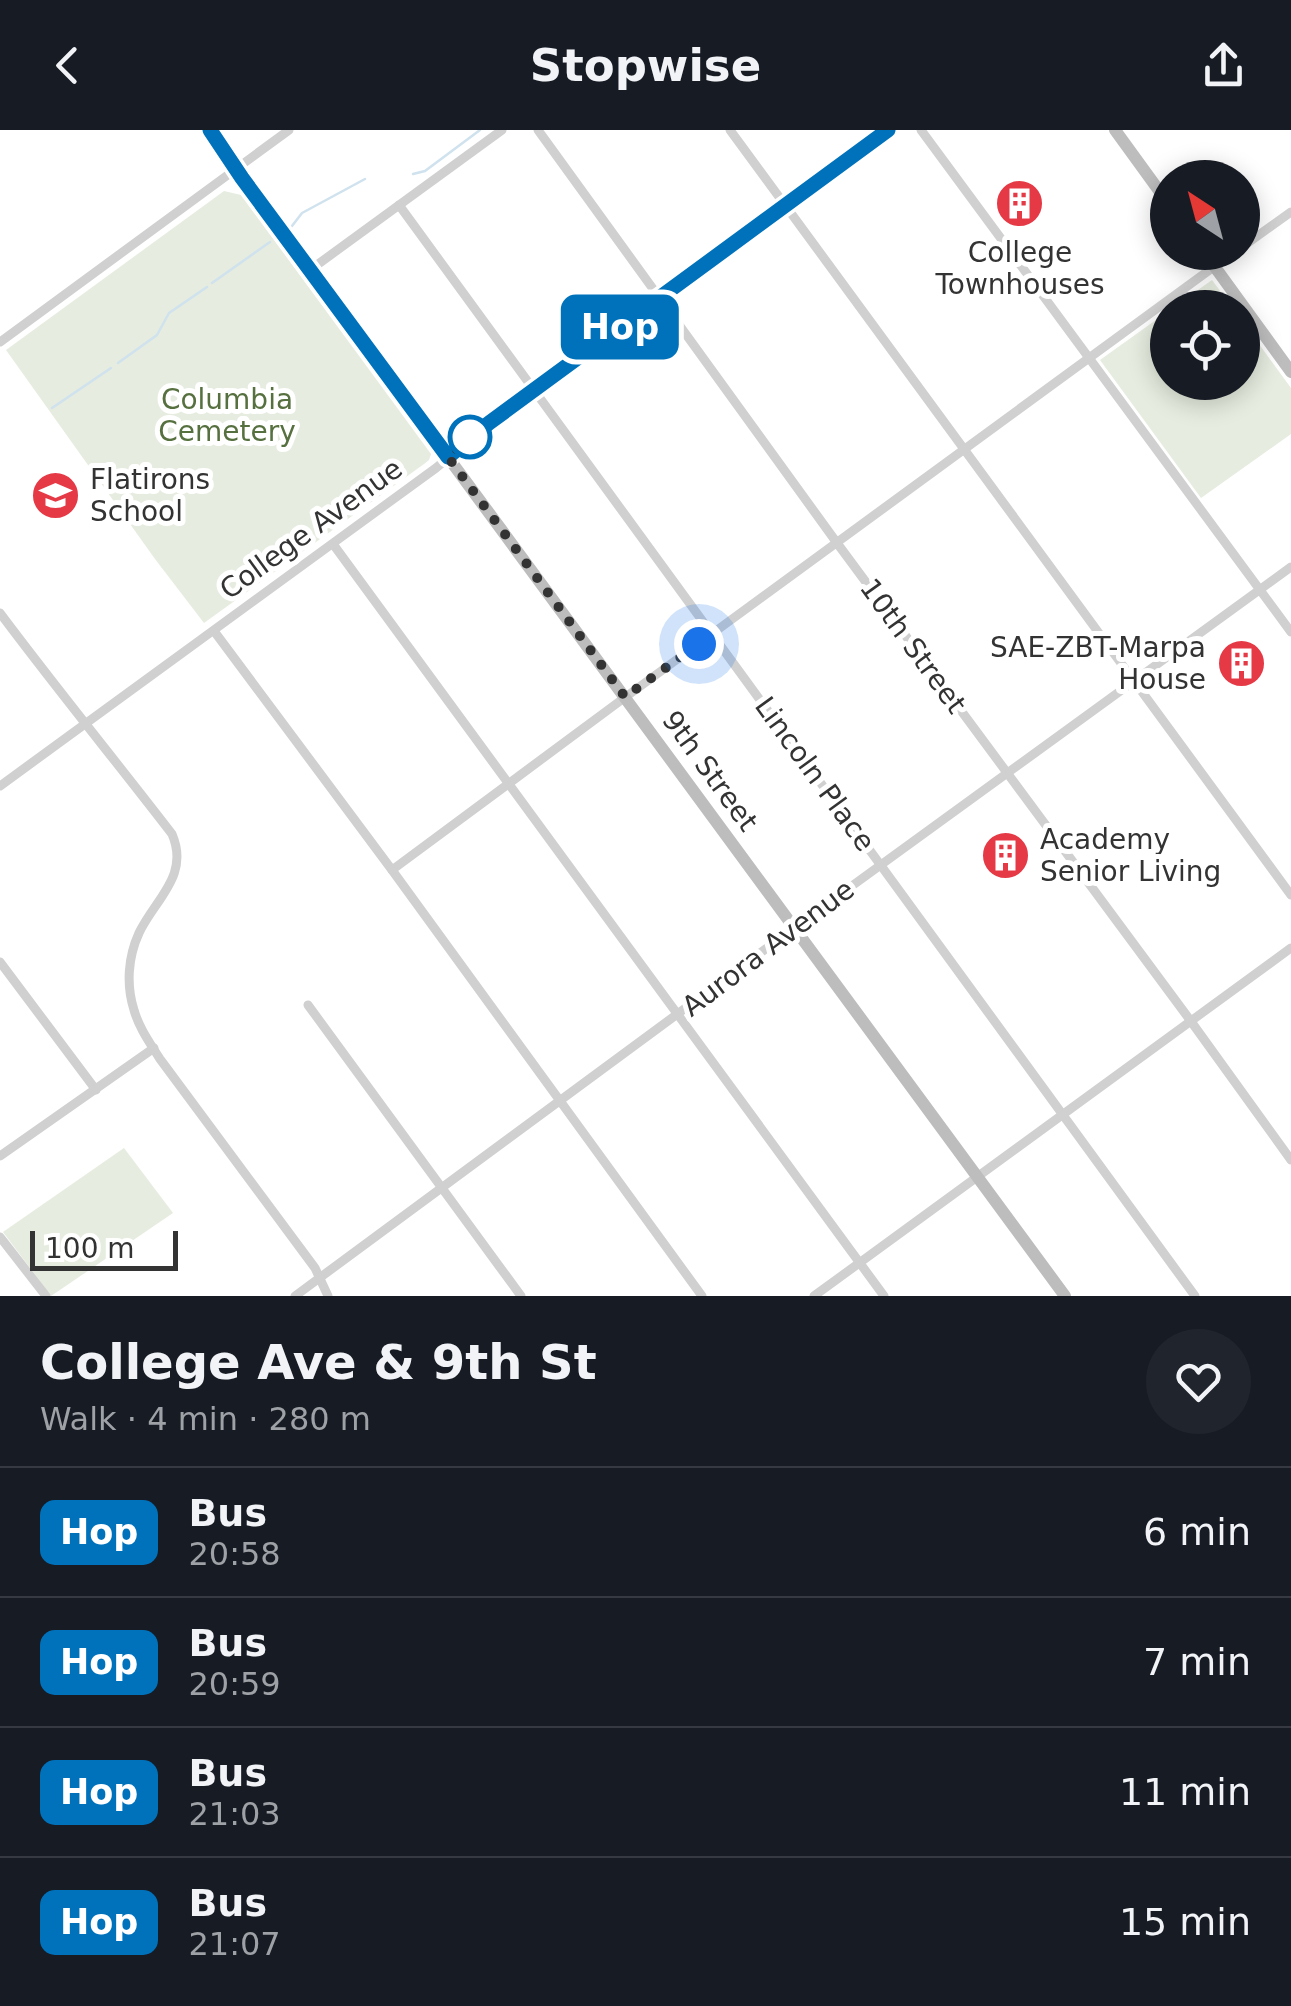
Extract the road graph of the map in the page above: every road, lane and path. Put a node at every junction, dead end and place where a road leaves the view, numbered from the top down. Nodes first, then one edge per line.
1 (210, 130) edge
2 (289, 130) edge
3 (502, 130) edge
4 (538, 130) edge
5 (730, 130) edge
6 (888, 130) edge
7 (921, 130) edge
8 (1115, 130) edge
9 (236, 169) junction
10 (1150, 178) edge
11 (398, 206) junction
12 (784, 206) junction
13 (1291, 212) edge
14 (1260, 234) edge
15 (310, 270) junction
16 (1210, 270) edge
17 (1216, 270) edge
18 (659, 298) junction
19 (1, 340) edge
20 (1089, 358) junction
21 (1291, 372) edge
22 (533, 390) junction
23 (964, 450) junction
24 (448, 457) junction
25 (837, 543) junction
26 (333, 544) junction
27 (1291, 567) edge
28 (1260, 590) junction
29 (0, 613) edge
30 (214, 631) junction
31 (1291, 632) edge
32 (712, 634) junction
33 (1134, 682) junction
34 (625, 697) junction
35 (85, 724) junction
36 (1007, 773) junction
37 (510, 783) junction
38 (0, 786) edge
39 (881, 865) junction
40 (392, 870) junction
41 (1291, 895) edge
42 (794, 928) junction
43 (1291, 948) edge
44 (2, 967) edge
45 (308, 1005) dead end
46 (679, 1014) junction
47 (1190, 1020) junction
48 (154, 1048) junction
49 (96, 1090) junction
50 (560, 1101) junction
51 (1063, 1113) junction
52 (0, 1156) edge
53 (1291, 1160) edge
54 (977, 1177) junction
55 (441, 1189) junction
56 (0, 1237) edge
57 (859, 1263) junction
58 (319, 1278) junction
59 (46, 1296) edge
60 (295, 1296) edge
61 (328, 1296) edge
62 (521, 1296) edge
63 (702, 1296) edge
64 (814, 1296) edge
65 (884, 1296) edge
66 (1064, 1296) edge
67 (1195, 1296) edge

1 - 9 street, 9th Street
2 - 9 street
3 - 11 street
4 - 18 street, 10th Street
5 - 12 street
6 - 12 street, College Avenue
7 - 20 street
8 - 10 street
9 - 15 street, 9th Street
9 - 19 street
11 - 15 street
11 - 22 street, Lincoln Place
12 - 18 street, College Avenue
12 - 23 street
13 - 14 street
15 - 24 street, 9th Street
16 - 20 street
17 - 21 street
18 - 22 street, College Avenue
18 - 25 street, 10th Street
20 - 23 street
20 - 28 street
22 - 24 street, College Avenue
22 - 32 street, Lincoln Place
23 - 25 street
23 - 33 street
24 - 26 street, College Avenue
24 - 34 street, 9th Street
25 - 32 street
25 - 36 street, 10th Street
26 - 30 street, College Avenue
26 - 37 street
27 - 28 street, Aurora Avenue
28 - 31 street
28 - 33 street, Aurora Avenue
29 - 35 street
30 - 35 street, College Avenue
30 - 40 street
32 - 34 street
32 - 39 street, Lincoln Place
33 - 36 street, Aurora Avenue
33 - 41 street
34 - 37 street
34 - 42 street, 9th Street
35 - 38 street, College Avenue
35 - 48 street
36 - 39 street, Aurora Avenue
36 - 47 street, 10th Street
37 - 40 street
37 - 46 street
39 - 42 street, Aurora Avenue
39 - 51 street, Lincoln Place
40 - 50 street
42 - 46 street, Aurora Avenue
42 - 54 street, 9th Street
43 - 47 street
44 - 49 street
45 - 55 street
46 - 50 street, Aurora Avenue
46 - 57 street
47 - 51 street
47 - 53 street, 10th Street
48 - 49 street
48 - 58 street
49 - 52 street
50 - 55 street, Aurora Avenue
50 - 63 street
51 - 54 street
51 - 67 street, Lincoln Place
54 - 57 street
54 - 66 street, 9th Street
55 - 58 street, Aurora Avenue
55 - 62 street
56 - 59 street
57 - 64 street
57 - 65 street
58 - 60 street, Aurora Avenue
58 - 61 street

